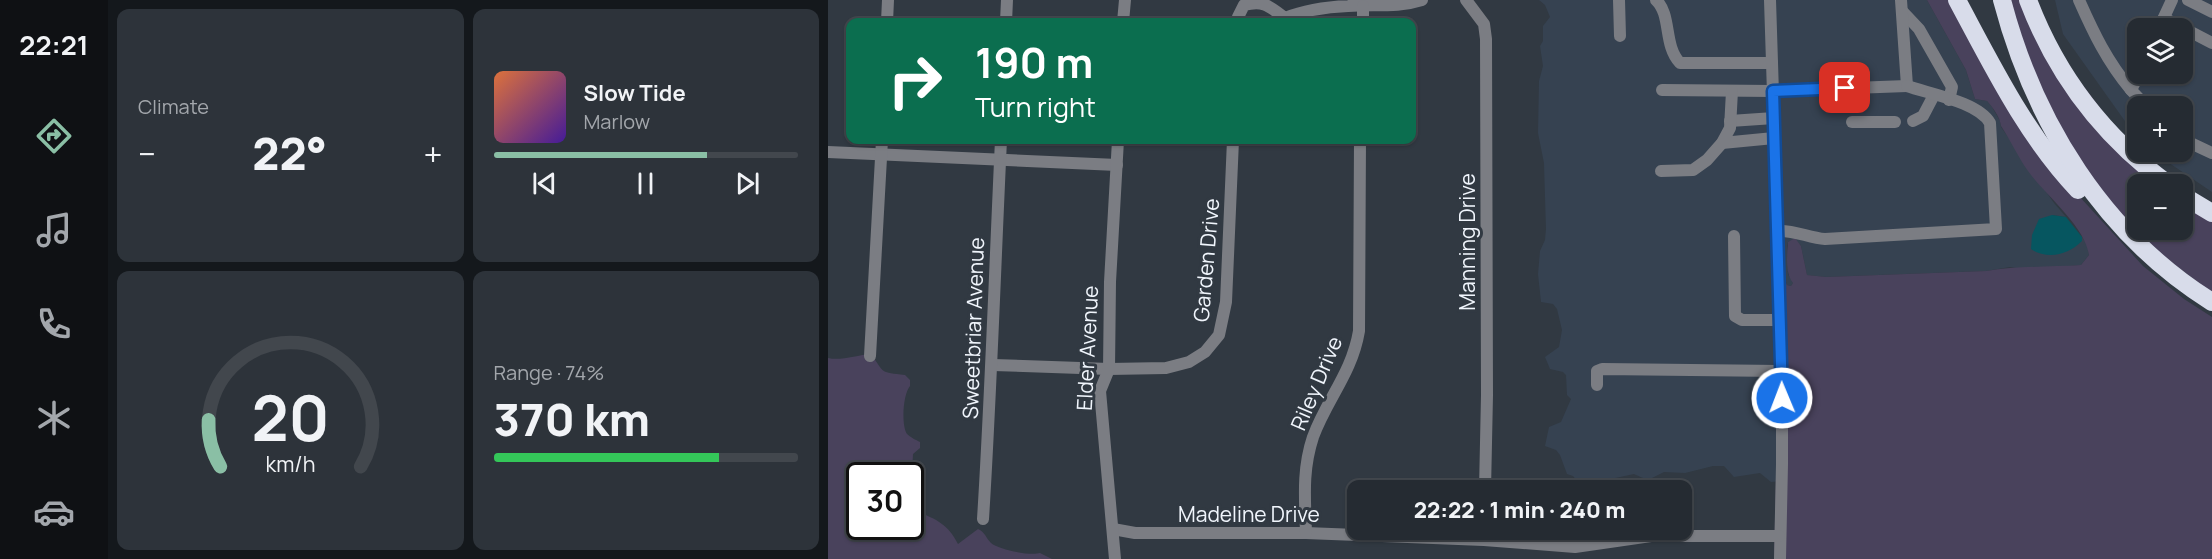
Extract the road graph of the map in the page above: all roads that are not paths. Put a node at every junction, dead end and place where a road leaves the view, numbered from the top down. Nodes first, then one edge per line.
1 (888, 0) edge
2 (1007, 0) edge
3 (1125, 0) edge
4 (1422, 0) edge
5 (1466, 0) edge
6 (1619, 0) edge
7 (1656, 0) edge
8 (1770, 0) edge
9 (1958, 0) edge
10 (2002, 0) edge
11 (2028, 0) edge
12 (2079, 0) edge
13 (2172, 0) edge
14 (2187, 0) edge
15 (1363, 6) junction
16 (1902, 6) edge
17 (2212, 12) edge
18 (887, 18) edge
19 (1006, 18) edge
20 (1123, 18) edge
21 (1238, 18) edge
22 (1280, 18) edge
23 (1287, 18) edge
24 (1363, 18) edge
25 (2163, 18) edge
26 (1620, 36) dead end
27 (2193, 36) edge
28 (2212, 43) edge
29 (1772, 63) junction
30 (2134, 84) edge
31 (1907, 86) junction
32 (1662, 90) dead end
33 (2131, 90) junction
34 (1732, 91) junction
35 (1773, 91) junction
36 (1934, 95) junction
37 (2137, 96) edge
38 (1949, 100) junction
39 (1774, 118) junction
40 (1730, 121) junction
41 (1913, 121) dead end
42 (1852, 122) dead end
43 (1895, 122) dead end
44 (1774, 138) junction
45 (1722, 143) junction
46 (882, 144) edge
47 (1001, 144) edge
48 (1118, 144) edge
49 (1233, 144) edge
50 (1360, 144) edge
51 (2193, 144) edge
52 (828, 152) edge
53 (2212, 153) edge
54 (881, 155) junction
55 (1000, 160) junction
56 (1117, 165) junction
57 (1661, 171) dead end
58 (2156, 174) edge
59 (2193, 202) edge
60 (2212, 213) edge
61 (1778, 231) junction
62 (1734, 236) dead end
63 (2145, 250) junction
64 (2212, 302) edge
65 (1780, 320) junction
66 (870, 356) dead end
67 (993, 365) junction
68 (1109, 369) junction
69 (1781, 371) junction
70 (1597, 385) dead end
71 (1485, 480) edge
72 (983, 519) dead end
73 (1113, 529) junction
74 (1306, 533) junction
75 (1347, 533) edge
76 (1692, 536) edge
77 (1779, 536) junction
78 (1522, 540) edge
79 (1623, 540) edge
80 (1114, 559) edge
81 (1780, 559) edge

1 - 18 street
2 - 19 street
3 - 20 street
4 - 15 street
5 - 71 street, Manning Drive
6 - 26 street
7 - 29 street
8 - 29 street
9 - 63 highway
10 - 63 highway
11 - 58 highway
12 - 33 street
13 - 25 street
14 - 17 street
15 - 23 street
15 - 24 street
16 - 31 street
16 - 38 street
21 - 22 street
27 - 28 street
29 - 35 street
30 - 33 street
31 - 35 street
31 - 36 street
32 - 34 street
33 - 37 street
34 - 35 street
34 - 40 street
35 - 39 street
36 - 38 street
36 - 41 street
38 - 61 street
39 - 40 street
39 - 44 street
40 - 45 street
42 - 43 street
44 - 45 street
44 - 61 street
45 - 57 street
46 - 54 street
47 - 55 street, Sweetbriar Avenue
48 - 56 street, Elder Avenue
49 - 68 street, Garden Drive
50 - 74 street, Riley Drive
51 - 53 street
52 - 54 street
54 - 55 street
54 - 66 street
55 - 56 street
55 - 67 street, Sweetbriar Avenue
56 - 68 street, Elder Avenue
59 - 60 highway
61 - 65 street
62 - 65 street
63 - 64 highway
65 - 69 street
67 - 68 street, Garden Drive
67 - 72 street, Sweetbriar Avenue
68 - 73 street, Elder Avenue
69 - 70 street
69 - 77 street
73 - 74 street, Madeline Drive
73 - 80 street, Elder Avenue
74 - 75 street, Madeline Drive
76 - 77 street, Madeline Drive
77 - 81 street
78 - 79 street, Madeline Drive

